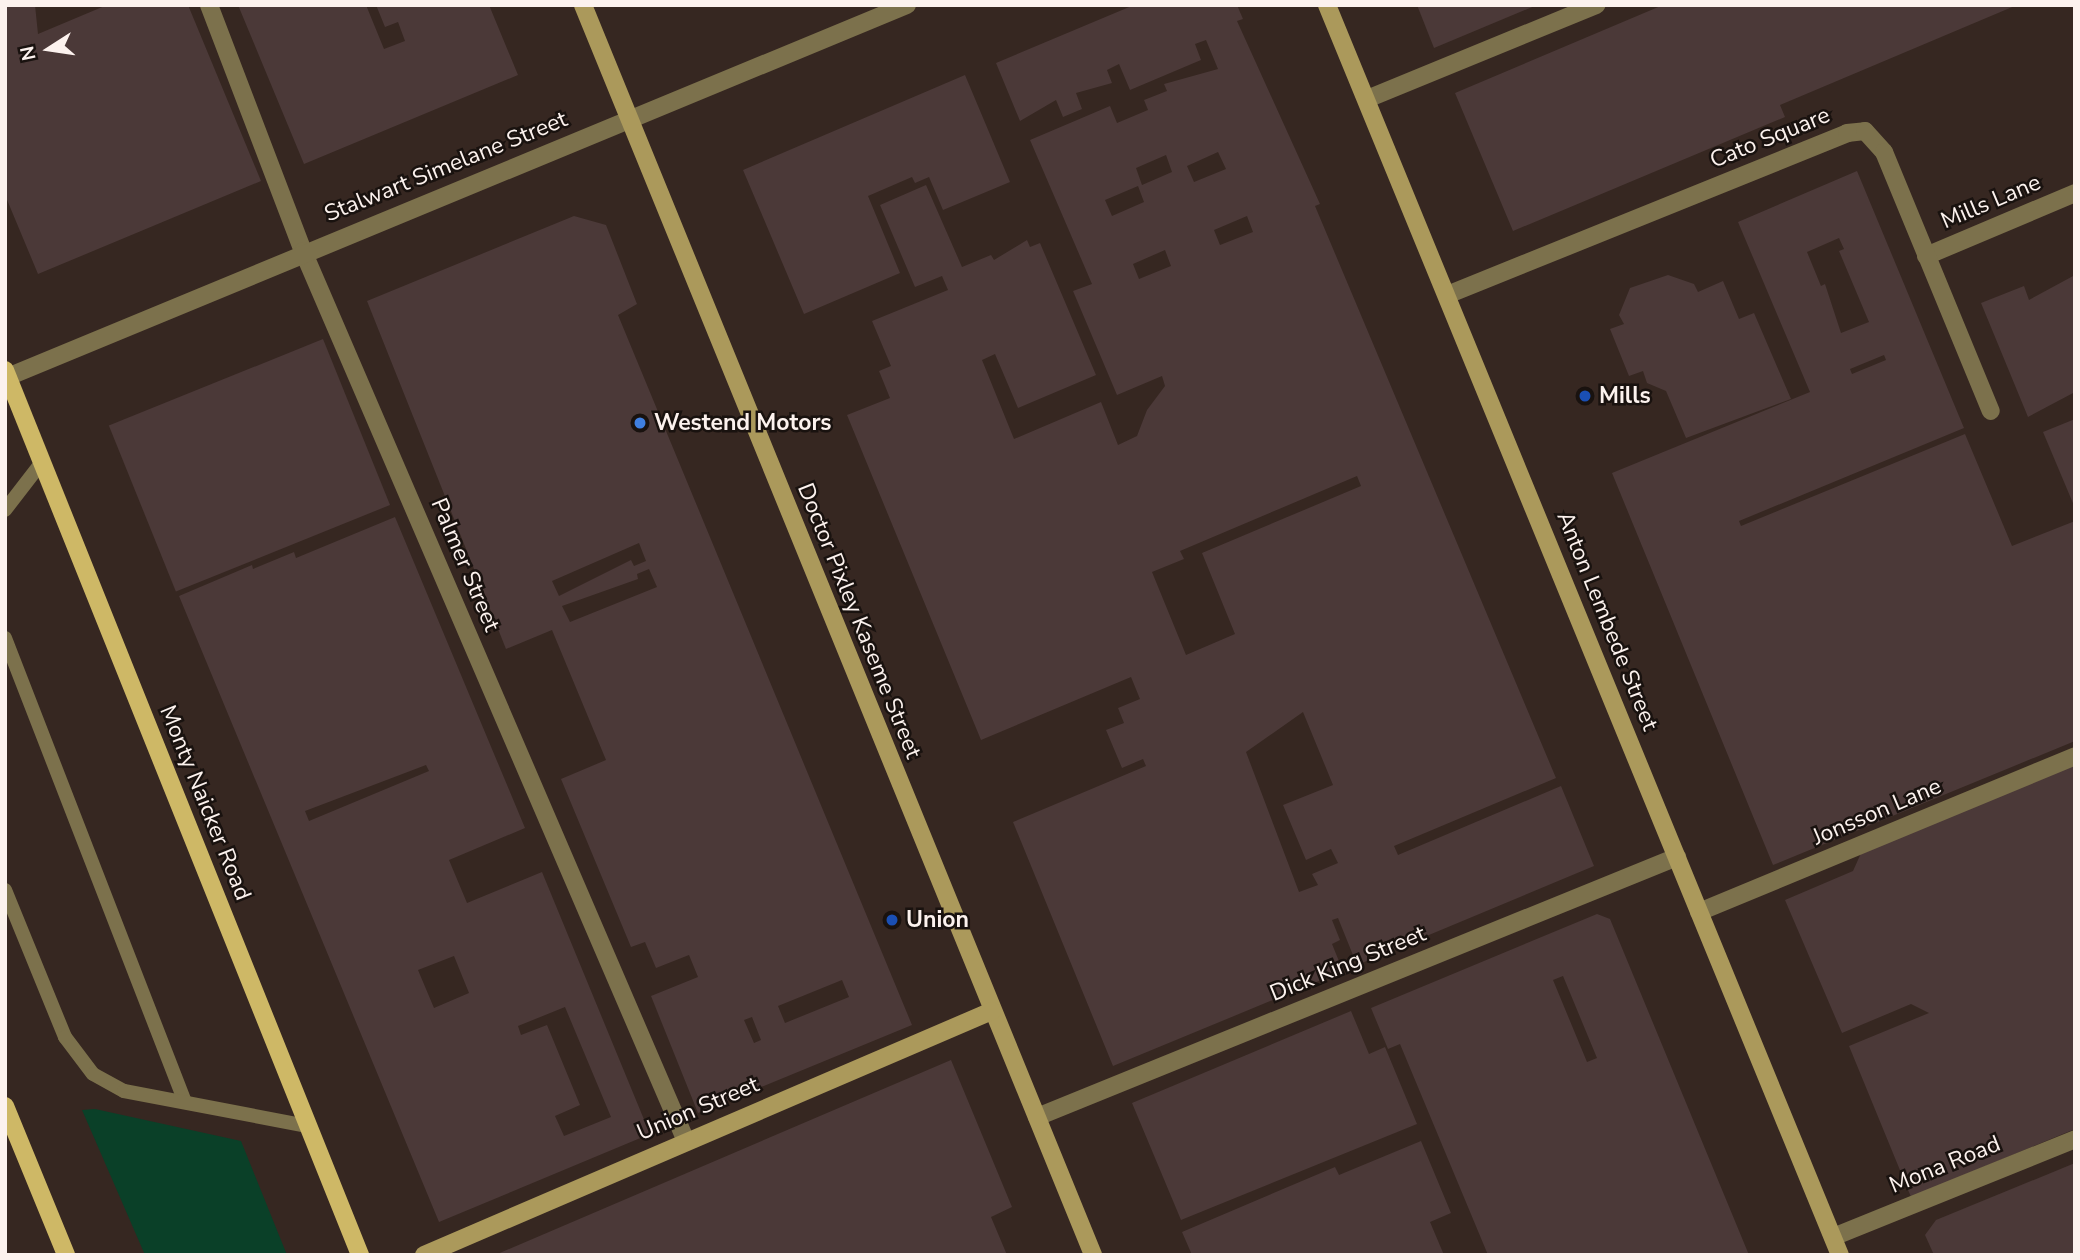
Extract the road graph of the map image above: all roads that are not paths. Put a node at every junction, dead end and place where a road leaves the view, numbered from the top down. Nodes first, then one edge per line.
1 (209, 5) edge
2 (583, 5) edge
3 (908, 5) edge
4 (1327, 5) edge
5 (1595, 5) edge
6 (1367, 99) junction
7 (628, 119) junction
8 (2075, 193) edge
9 (303, 251) junction
10 (1926, 256) junction
11 (1447, 295) junction
12 (6, 375) edge
13 (1991, 411) dead end
14 (42, 462) junction
15 (5, 510) edge
16 (5, 638) edge
17 (2075, 756) edge
18 (1677, 857) junction
19 (5, 890) edge
20 (1699, 912) junction
21 (992, 1011) junction
22 (186, 1101) junction
23 (5, 1106) edge
24 (1037, 1117) junction
25 (308, 1126) junction
26 (2075, 1139) edge
27 (686, 1141) junction
28 (1833, 1237) junction
29 (66, 1255) edge
30 (360, 1255) edge
31 (424, 1255) edge
32 (1093, 1255) edge
33 (1840, 1255) edge

1 - 9 street, Palmer Street
2 - 7 main road, Doctor Pixley Kaseme Street
3 - 7 street, Stalwart Simelane Street
4 - 6 main road, Anton Lembede Street
5 - 6 street
6 - 11 main road, Anton Lembede Street
7 - 9 street, Stalwart Simelane Street
7 - 21 main road, Doctor Pixley Kaseme Street
8 - 10 street, Mills Lane
9 - 12 street, Stalwart Simelane Street
9 - 27 street, Palmer Street
10 - 11 street, Cato Square
10 - 13 street, Cato Square
11 - 18 main road, Anton Lembede Street
12 - 14 main road, Monty Naicker Road
14 - 15 lane
14 - 25 main road, Monty Naicker Road
16 - 22 lane
17 - 20 street, Jonsson Lane
18 - 20 main road, Anton Lembede Street
18 - 24 street, Dick King Street
19 - 22 lane
20 - 28 main road, Anton Lembede Street
21 - 24 main road, Doctor Pixley Kaseme Street
21 - 27 main road, Union Street
22 - 25 lane
23 - 29 main road
24 - 32 main road, Doctor Pixley Kaseme Street
25 - 30 main road, Monty Naicker Road
26 - 28 street, Mona Road
27 - 31 main road, Union Street
28 - 33 main road, Anton Lembede Street

